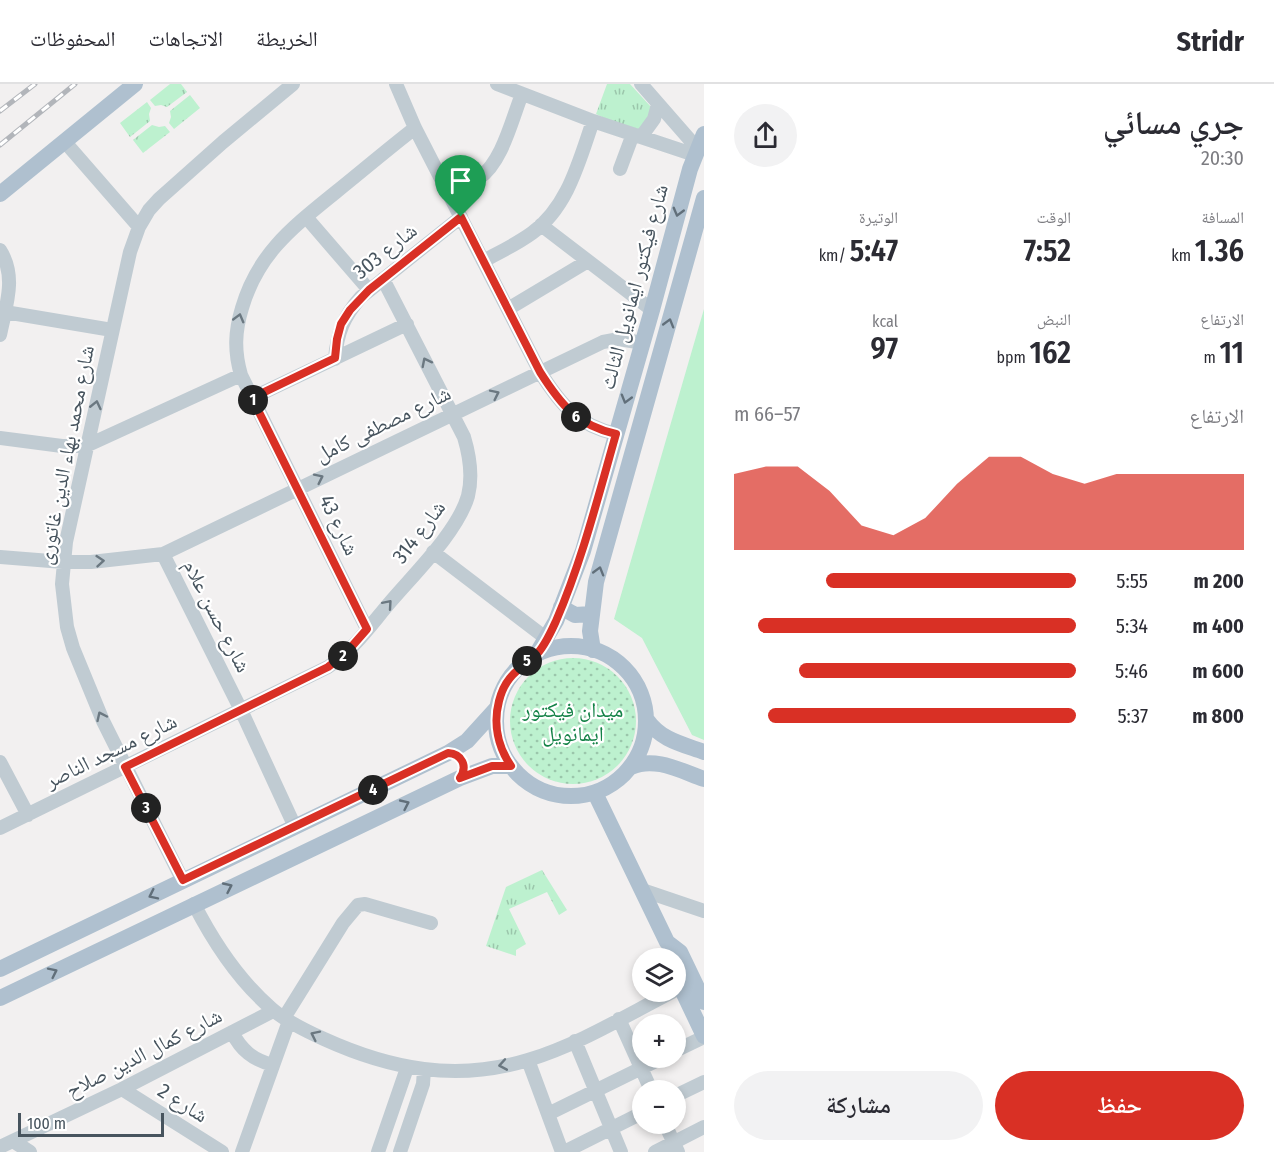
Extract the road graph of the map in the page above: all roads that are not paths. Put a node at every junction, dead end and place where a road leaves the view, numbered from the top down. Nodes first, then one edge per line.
1 (135, 84) edge
2 (293, 84) edge
3 (396, 84) edge
4 (497, 84) edge
5 (641, 84) edge
6 (522, 93) junction
7 (658, 104) junction
8 (593, 121) junction
9 (415, 128) junction
10 (637, 136) junction
11 (65, 142) junction
12 (699, 146) edge
13 (620, 169) dead end
14 (448, 193) junction
15 (0, 194) edge
16 (704, 198) edge
17 (306, 217) junction
18 (461, 217) junction
19 (542, 225) junction
20 (139, 227) junction
21 (0, 250) edge
22 (483, 261) junction
23 (588, 261) junction
24 (383, 279) junction
25 (369, 290) junction
26 (508, 309) junction
27 (652, 310) junction
28 (5, 312) junction
29 (407, 324) junction
30 (112, 330) junction
31 (0, 334) edge
32 (643, 343) junction
33 (335, 358) junction
34 (540, 372) junction
35 (241, 375) junction
36 (252, 398) junction
37 (453, 414) junction
38 (616, 434) junction
39 (0, 438) edge
40 (86, 446) junction
41 (297, 489) junction
42 (433, 552) junction
43 (163, 554) junction
44 (0, 557) edge
45 (63, 562) junction
46 (561, 607) junction
47 (592, 614) junction
48 (367, 629) junction
49 (547, 639) junction
50 (593, 650) junction
51 (536, 655) junction
52 (497, 708) junction
53 (241, 710) junction
54 (646, 720) junction
55 (704, 752) edge
56 (448, 753) junction
57 (0, 762) edge
58 (511, 766) junction
59 (125, 767) junction
60 (631, 767) junction
61 (460, 778) junction
62 (704, 779) edge
63 (595, 793) junction
64 (28, 815) junction
65 (295, 827) junction
66 (0, 828) edge
67 (183, 880) junction
68 (642, 890) junction
69 (194, 904) junction
70 (704, 911) edge
71 (431, 923) dead end
72 (666, 948) edge
73 (686, 964) edge
74 (0, 969) edge
75 (0, 998) edge
76 (648, 1002) edge
77 (685, 1002) edge
78 (704, 1002) edge
79 (282, 1017) junction
80 (619, 1019) junction
81 (232, 1032) junction
82 (704, 1036) edge
83 (575, 1041) junction
84 (686, 1045) edge
85 (632, 1049) edge
86 (528, 1060) junction
87 (273, 1065) junction
88 (407, 1068) junction
89 (640, 1068) joint
90 (424, 1070) junction
91 (646, 1080) edge
92 (704, 1082) edge
93 (122, 1089) junction
94 (596, 1090) junction
95 (686, 1091) edge
96 (548, 1114) junction
97 (632, 1118) edge
98 (704, 1127) edge
99 (611, 1128) junction
100 (6, 1144) edge
101 (676, 1147) edge
102 (382, 1151) edge
103 (30, 1152) edge
104 (222, 1152) edge
105 (242, 1152) edge
106 (400, 1152) edge
107 (563, 1152) edge
108 (621, 1152) edge
109 (655, 1152) edge

1 - 11 main road
2 - 20 street, شارع محمد بهاء الدين غاتورى
3 - 9 street
4 - 6 street
5 - 7 street
6 - 8 street
6 - 14 street
7 - 10 street
7 - 12 street
8 - 10 street
8 - 19 street
9 - 14 street
9 - 17 street, شارع 43
10 - 12 street
10 - 13 street
11 - 15 main road
11 - 20 street
12 -> 27 main road, شارع فيكتور ايمانويل الثالث
14 - 18 street
47 -> 16 main road, شارع فيكتور ايمانويل الثالث
17 - 25 street
35 -> 17 street, شارع 43
18 - 22 street
18 - 24 street, شارع 303
19 - 22 street
19 - 23 street
20 - 30 street, شارع محمد بهاء الدين غاتورى
21 - 28 street
22 - 26 street
23 - 26 street
23 - 27 street
24 - 25 street, شارع 303
24 - 29 street, شارع 314
25 - 33 street, شارع 303
26 - 34 street
27 - 32 main road, شارع فيكتور ايمانويل الثالث
28 - 30 street
28 - 31 street
29 - 33 street
37 -> 29 street, شارع 314
40 -> 30 street, شارع محمد بهاء الدين غاتورى
32 - 34 street, شارع مصطفى كامل
32 -> 38 main road, شارع فيكتور ايمانويل الثالث
33 - 36 street
37 -> 34 street, شارع مصطفى كامل
34 - 38 street
35 - 36 street, شارع 43
35 - 40 street
36 - 41 street, شارع 43
41 -> 37 street, شارع مصطفى كامل
37 - 42 street, شارع 314
38 - 46 main road, شارع فيكتور ايمانويل الثالث
39 - 40 street
40 - 45 street, شارع محمد بهاء الدين غاتورى
41 - 43 street, شارع مصطفى كامل
41 - 48 street, شارع 43
48 -> 42 street, شارع 314
42 - 49 street
45 -> 43 street, شارع مصطفى كامل
43 - 53 street, شارع حسن علام
44 - 45 street, شارع مصطفى كامل
59 -> 45 street, شارع محمد بهاء الدين غاتورى
46 - 47 main road
46 - 49 main road, شارع فيكتور ايمانويل الثالث
47 - 50 main road, شارع فيكتور ايمانويل الثالث
48 - 53 street, شارع 314
49 - 51 main road, شارع فيكتور ايمانويل الثالث
50 - 51 main road
50 - 54 main road
51 - 52 main road
52 - 56 main road
52 - 58 main road
53 - 59 street, شارع مسجد الناصر
53 - 65 street, شارع حسن علام
54 - 55 main road
54 - 60 main road
56 - 61 main road
56 - 65 main road
57 - 64 street
58 - 61 main road
58 - 63 main road
59 - 64 street, شارع مسجد الناصر
59 - 67 street, شارع محمد بهاء الدين غاتورى
60 - 62 main road
60 - 63 main road
69 -> 61 main road
63 - 68 main road
64 - 66 street, شارع مسجد الناصر
65 - 67 main road
67 -> 74 main road
68 - 70 street
68 - 72 main road
75 -> 69 main road
69 - 79 street
71 - 79 street
73 - 78 main road
76 - 80 street
77 - 82 main road
79 - 81 street, شارع كمال الدين صلاح
79 - 87 street
88 -> 79 street
80 - 83 street
80 - 85 street
81 - 87 street
81 - 93 street, شارع كمال الدين صلاح
82 - 84 street
83 - 86 street
83 - 94 street
86 -> 90 street
86 - 96 street
87 - 105 street
88 - 90 street
88 - 102 street
89 - 91 street
89 - 94 street
90 - 106 street
92 - 95 street
93 - 100 street, شارع كمال الدين صلاح
93 - 104 street, شارع 2
94 - 96 street
94 - 99 street
96 - 107 street
97 - 99 street
98 - 101 street
99 - 107 street
99 - 108 street
100 - 103 street
101 - 109 street

